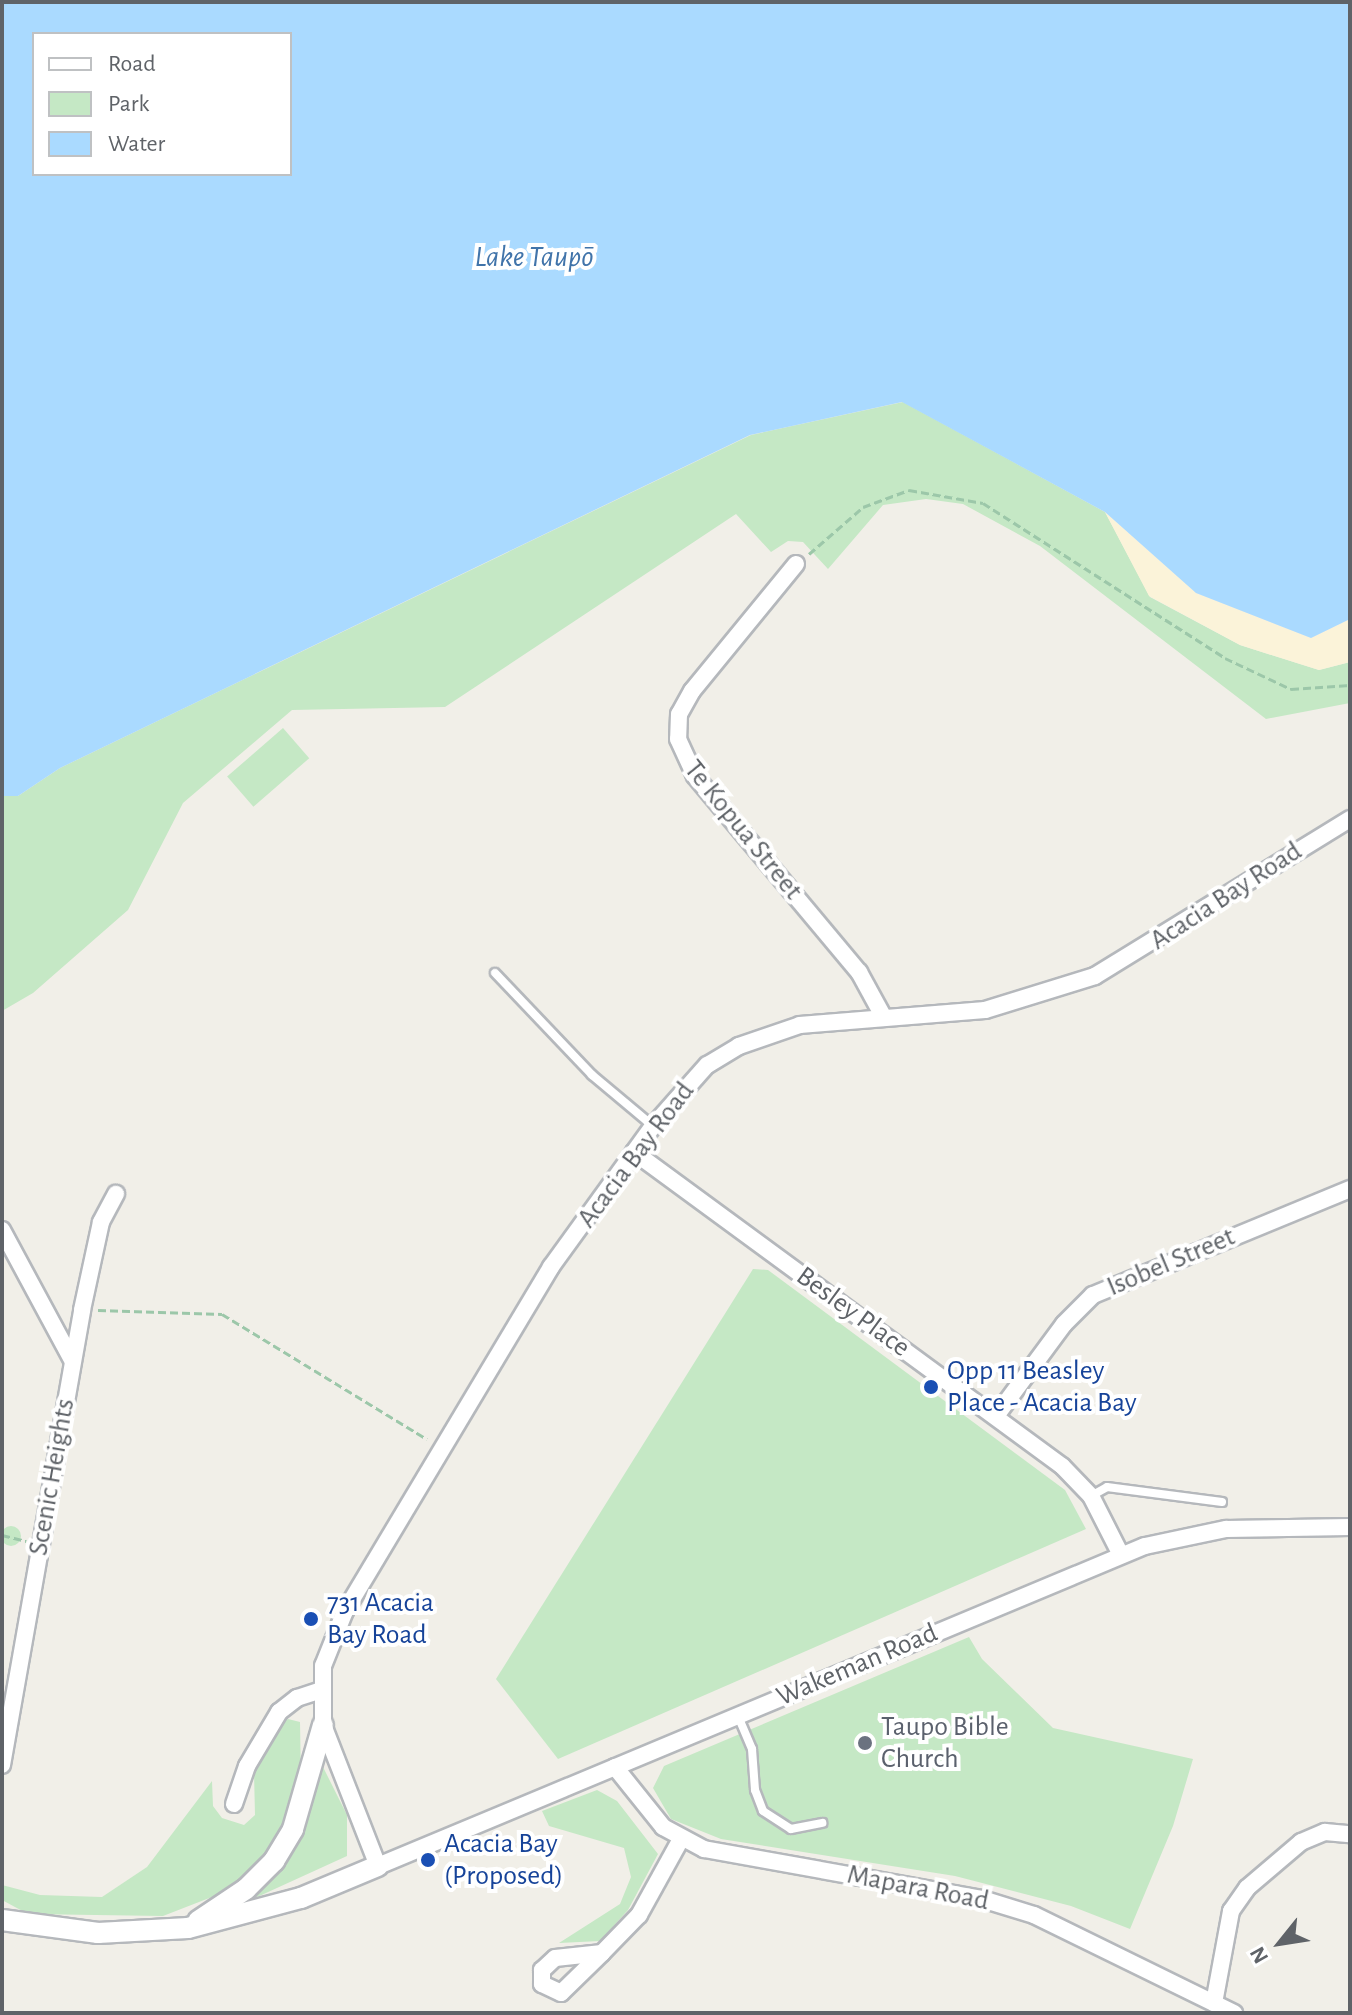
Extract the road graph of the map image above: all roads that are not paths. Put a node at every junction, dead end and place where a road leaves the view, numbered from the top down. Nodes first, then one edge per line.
1 (796, 564) road end
2 (1350, 819) edge
3 (495, 973) dead end
4 (883, 1016) junction
5 (653, 1126) junction
6 (634, 1152) junction
7 (1350, 1189) edge
8 (116, 1194) dead end
9 (2, 1230) edge
10 (72, 1360) junction
11 (996, 1416) junction
12 (1091, 1496) junction
13 (1222, 1502) dead end
14 (1350, 1527) edge
15 (1121, 1555) junction
16 (319, 1691) junction
17 (738, 1715) junction
18 (323, 1725) junction
19 (2, 1765) edge
20 (615, 1767) junction
21 (234, 1804) dead end
22 (822, 1823) dead end
23 (1350, 1834) edge
24 (681, 1839) junction
25 (378, 1866) junction
26 (2, 1920) edge
27 (188, 1928) junction
28 (602, 1953) dead end
29 (1214, 2003) junction
30 (1234, 2013) edge

1 - 4 street, Te Kopua Street
2 - 4 street, Acacia Bay Road
3 - 5 lane
4 - 5 street, Acacia Bay Road
5 - 6 street, Acacia Bay Road
6 - 11 street, Besley Place
6 - 16 street, Acacia Bay Road
7 - 11 street, Isobel Street
8 - 10 street, Scenic Heights
9 - 10 street
10 - 19 street, Scenic Heights
11 - 12 street, Besley Place
12 - 13 lane
12 - 15 street, Besley Place
14 - 15 street, Wakeman Road
15 - 17 street, Wakeman Road
16 - 18 street, Acacia Bay Road
16 - 21 street
17 - 20 street, Wakeman Road
17 - 22 lane
18 - 25 street, Acacia Bay Road
18 - 27 street
20 - 24 street, Mapara Road
20 - 25 street, Wakeman Road
23 - 29 street
24 - 28 street
24 - 29 street, Mapara Road
25 - 27 street
26 - 27 street
29 - 30 street, Mapara Road

